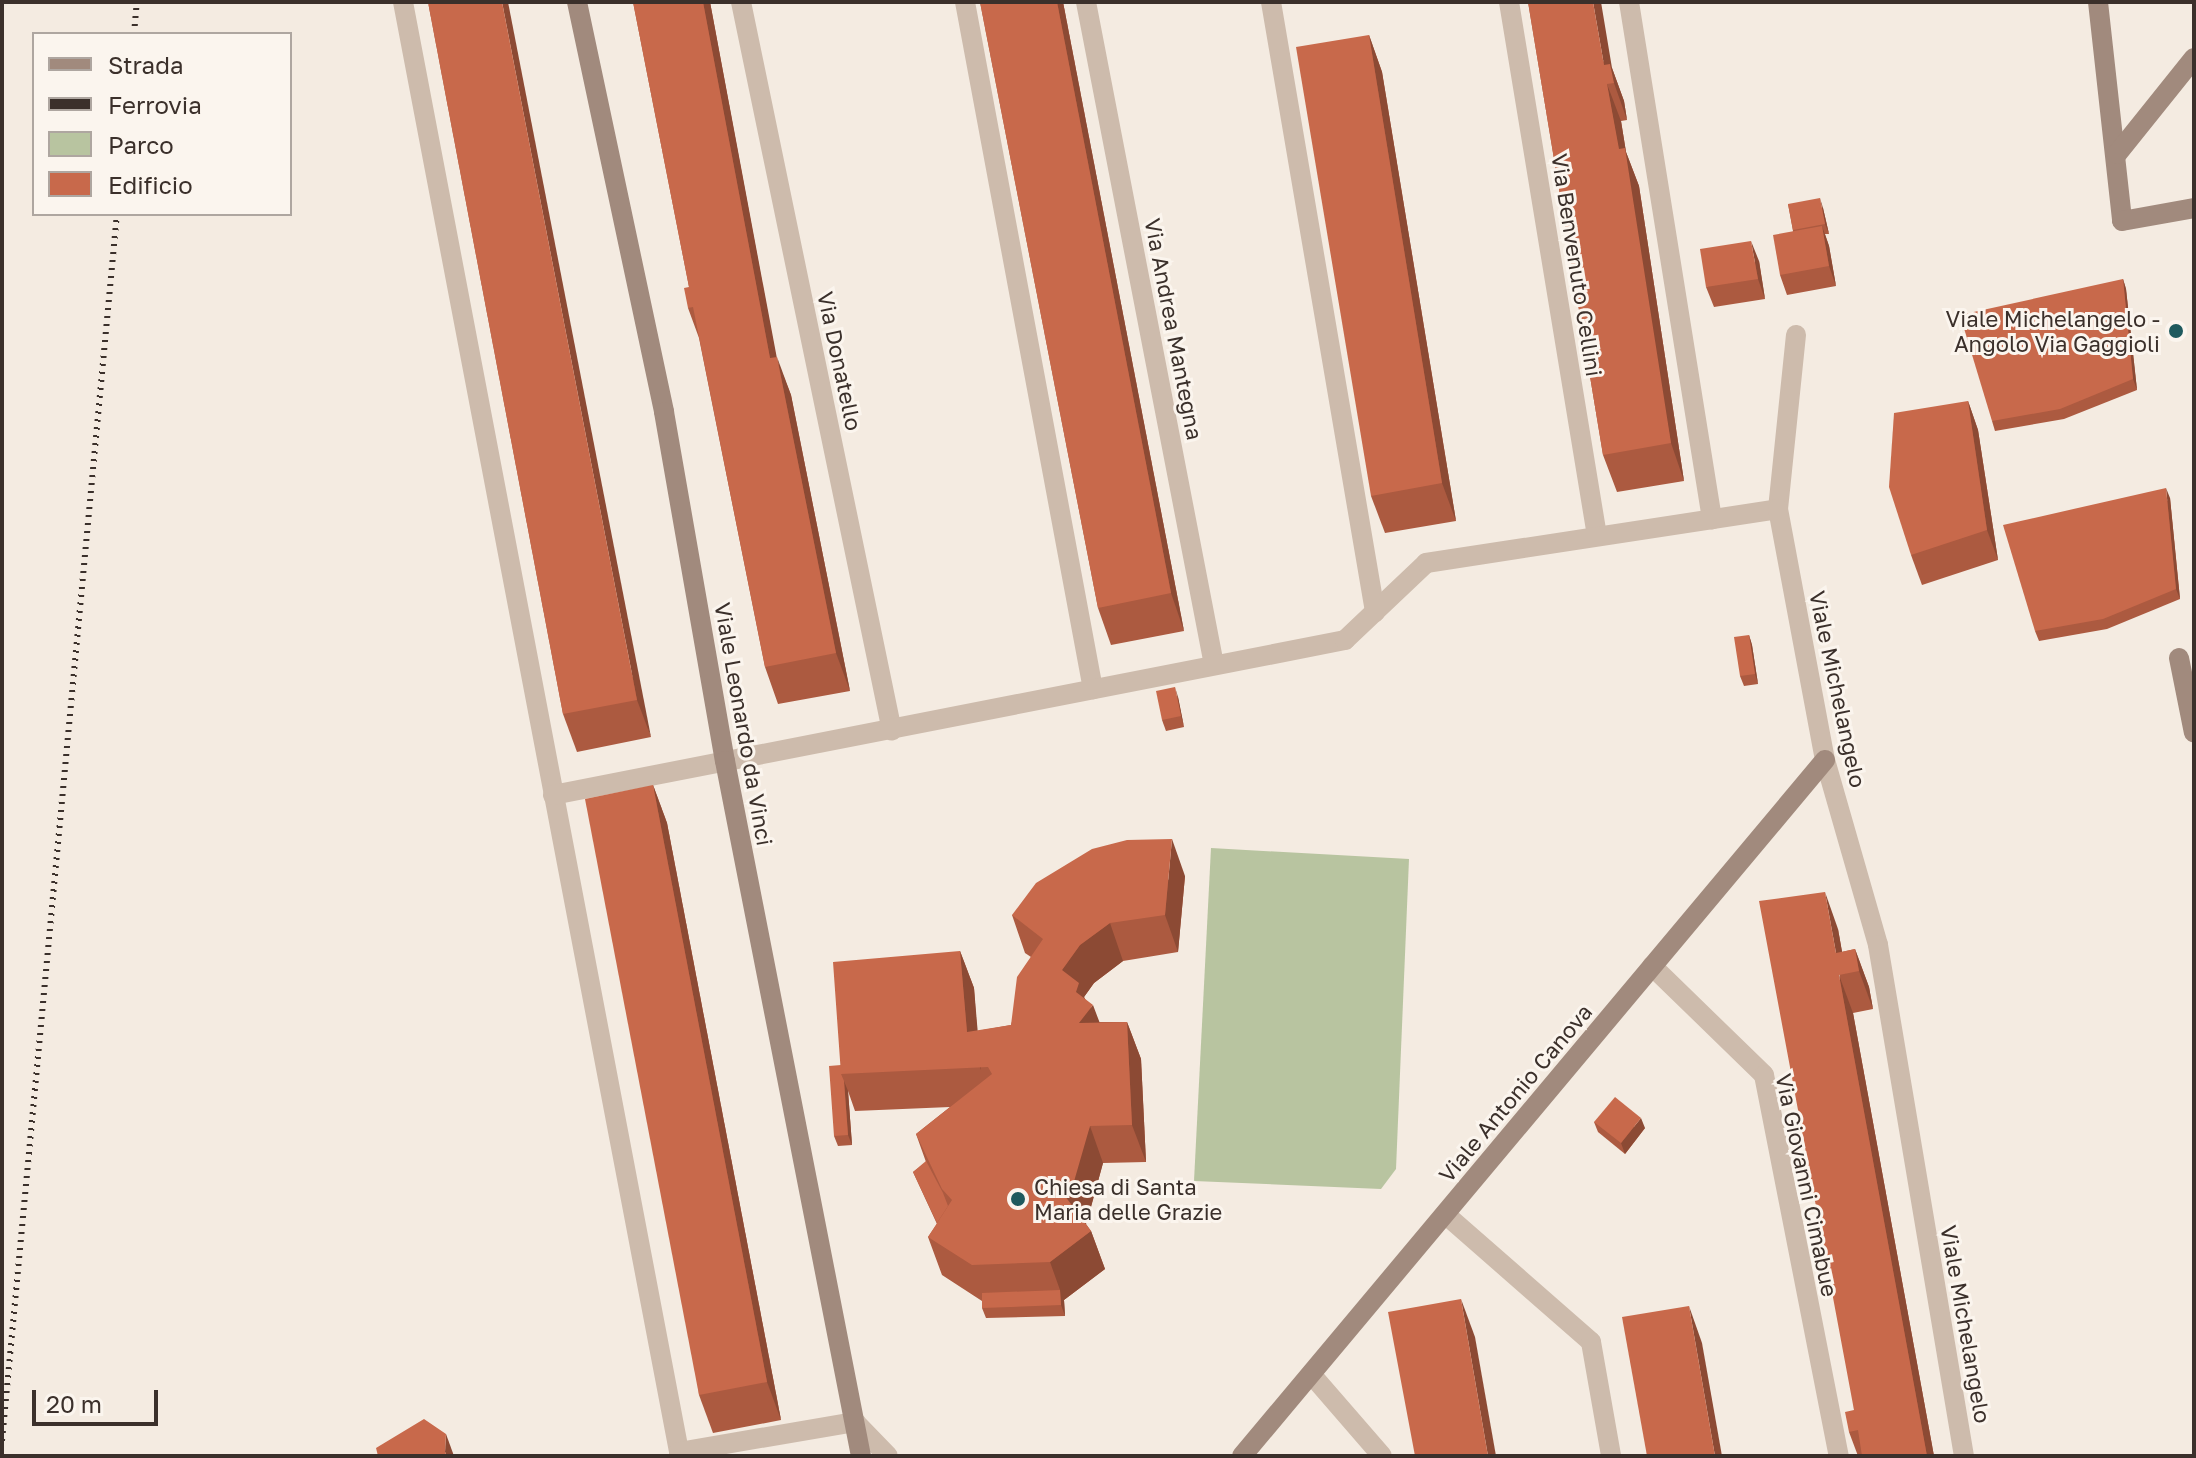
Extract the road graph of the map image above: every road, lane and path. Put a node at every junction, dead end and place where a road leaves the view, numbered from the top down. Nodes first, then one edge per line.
1 (403, 2) edge
2 (577, 2) edge
3 (741, 2) edge
4 (965, 2) edge
5 (1086, 2) edge
6 (1271, 2) edge
7 (1509, 2) edge
8 (1629, 2) edge
9 (2098, 2) edge
10 (2194, 58) edge
11 (2117, 154) junction
12 (2194, 208) edge
13 (1796, 335) dead end
14 (1778, 509) junction
15 (1712, 519) junction
16 (1597, 536) junction
17 (1375, 612) junction
18 (2187, 656) edge
19 (1214, 665) junction
20 (1093, 689) junction
21 (2190, 694) edge
22 (892, 731) junction
23 (2194, 733) edge
24 (1825, 760) junction
25 (725, 761) junction
26 (553, 795) junction
27 (1652, 966) junction
28 (1445, 1214) junction
29 (1311, 1374) junction
30 (855, 1422) junction
31 (861, 1456) edge
32 (888, 1456) edge
33 (1242, 1456) edge
34 (1382, 1456) edge
35 (1611, 1456) edge
36 (1839, 1456) edge
37 (1964, 1456) edge

1 - 26 street
2 - 25 street, Viale Leonardo da Vinci
3 - 22 street, Via Donatello
4 - 20 street
5 - 19 street, Via Andrea Mantegna
6 - 17 street
7 - 16 street, Via Benvenuto Cellini
8 - 15 street
9 - 11 street
10 - 11 street
11 - 12 street
13 - 14 street, Viale Michelangelo
14 - 15 street
14 - 24 street, Viale Michelangelo
15 - 16 street
16 - 17 street
17 - 19 street
18 - 21 street
19 - 20 street
20 - 22 street
21 - 23 street
22 - 25 street
24 - 27 street, Viale Antonio Canova
24 - 37 street, Viale Michelangelo
25 - 26 street
25 - 30 street, Viale Leonardo da Vinci
26 - 30 street
27 - 28 street, Viale Antonio Canova
27 - 36 street, Via Giovanni Cimabue
28 - 29 street, Viale Antonio Canova
28 - 35 street
29 - 33 street, Viale Antonio Canova
29 - 34 street
30 - 31 street, Viale Leonardo da Vinci
30 - 32 street

